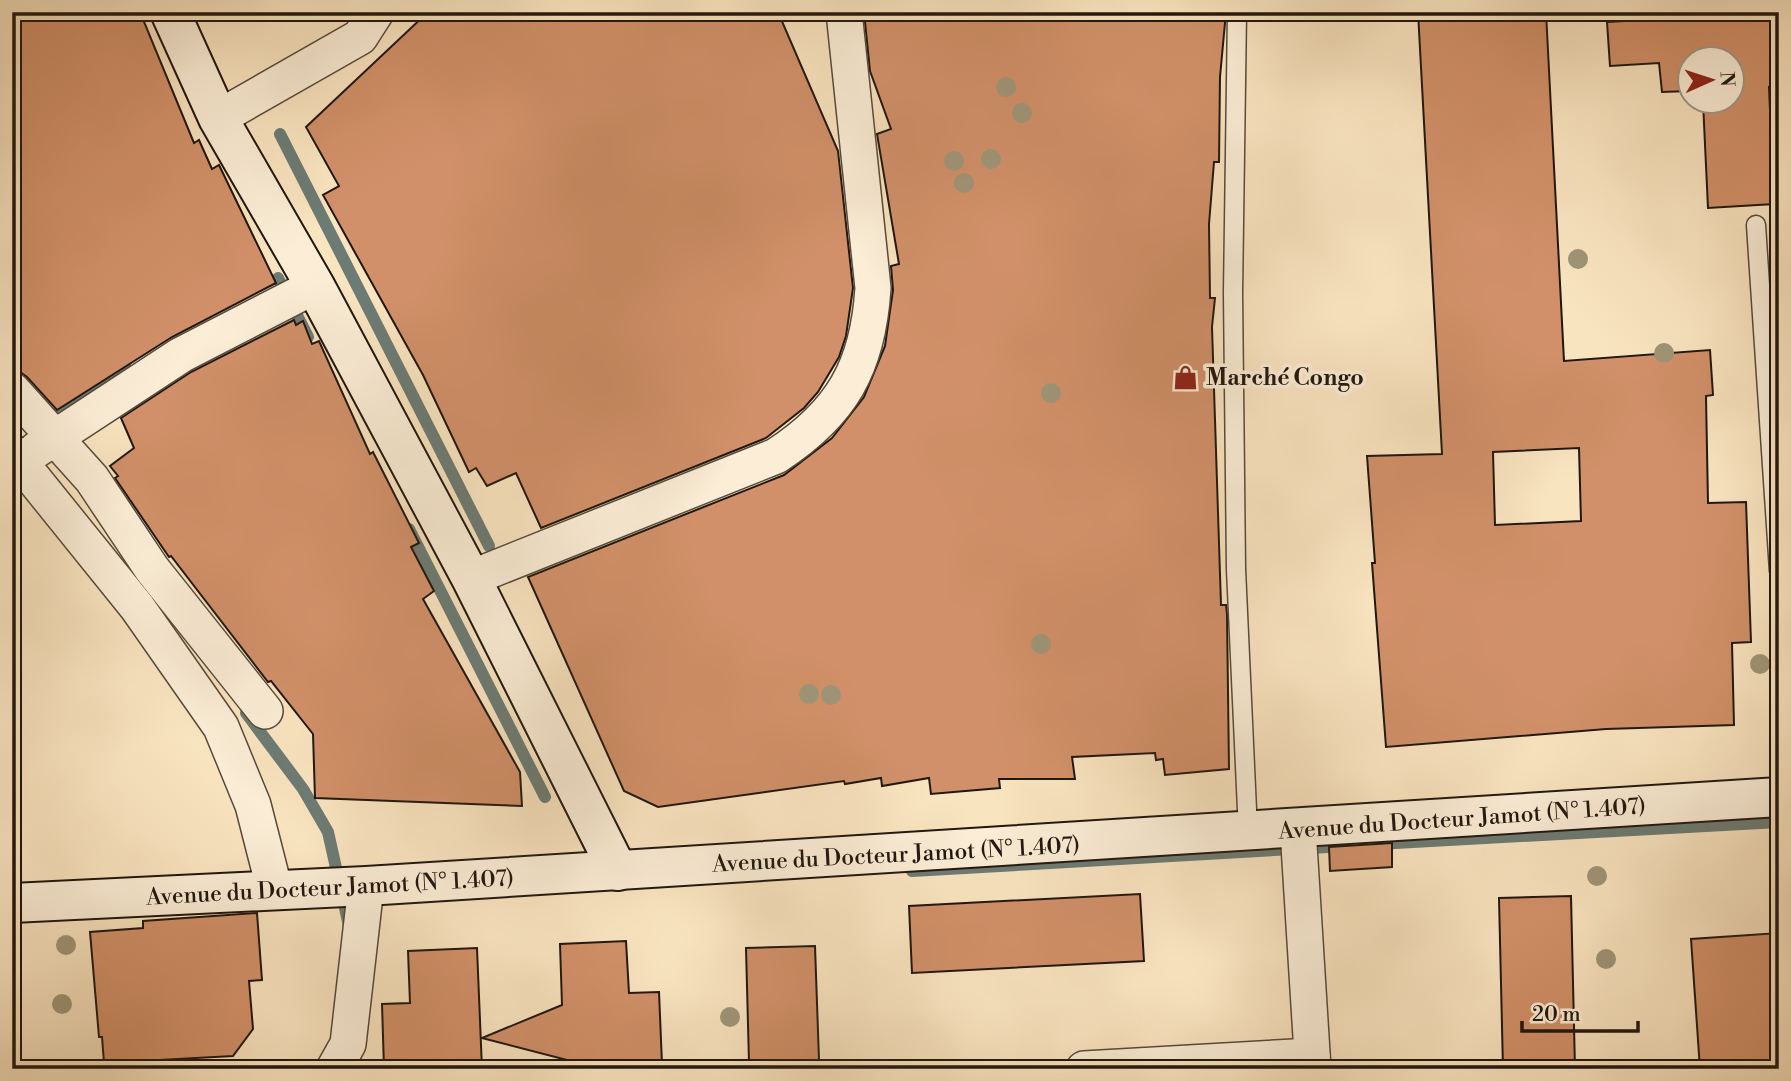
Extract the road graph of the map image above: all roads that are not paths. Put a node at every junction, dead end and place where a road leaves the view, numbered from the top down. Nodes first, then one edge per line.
1 (170, 12) edge
2 (376, 12) edge
3 (844, 12) edge
4 (1237, 12) edge
5 (218, 118) junction
6 (1756, 225) dead end
7 (314, 286) junction
8 (12, 390) edge
9 (54, 436) junction
10 (15, 458) edge
11 (1779, 571) edge
12 (471, 578) junction
13 (265, 711) dead end
14 (1779, 797) edge
15 (1298, 829) junction
16 (1248, 832) junction
17 (618, 871) junction
18 (361, 887) junction
19 (275, 891) junction
20 (12, 903) edge
21 (1312, 1063) edge
22 (334, 1069) edge
23 (1084, 1069) edge

1 - 5 main road
2 - 5 street
3 - 12 street
4 - 16 lane
5 - 7 main road
6 - 11 lane
7 - 9 street
7 - 12 main road
8 - 9 street
9 - 10 street
9 - 13 street
10 - 19 street
12 - 17 main road
14 - 15 main road, Avenue du Docteur Jamot (N° 1.407)
15 - 16 main road, Avenue du Docteur Jamot (N° 1.407)
15 - 21 street
16 - 17 main road, Avenue du Docteur Jamot (N° 1.407)
17 - 18 main road, Avenue du Docteur Jamot (N° 1.407)
18 - 19 main road, Avenue du Docteur Jamot (N° 1.407)
18 - 22 street
19 - 20 main road, Avenue du Docteur Jamot (N° 1.407)
21 - 23 street

